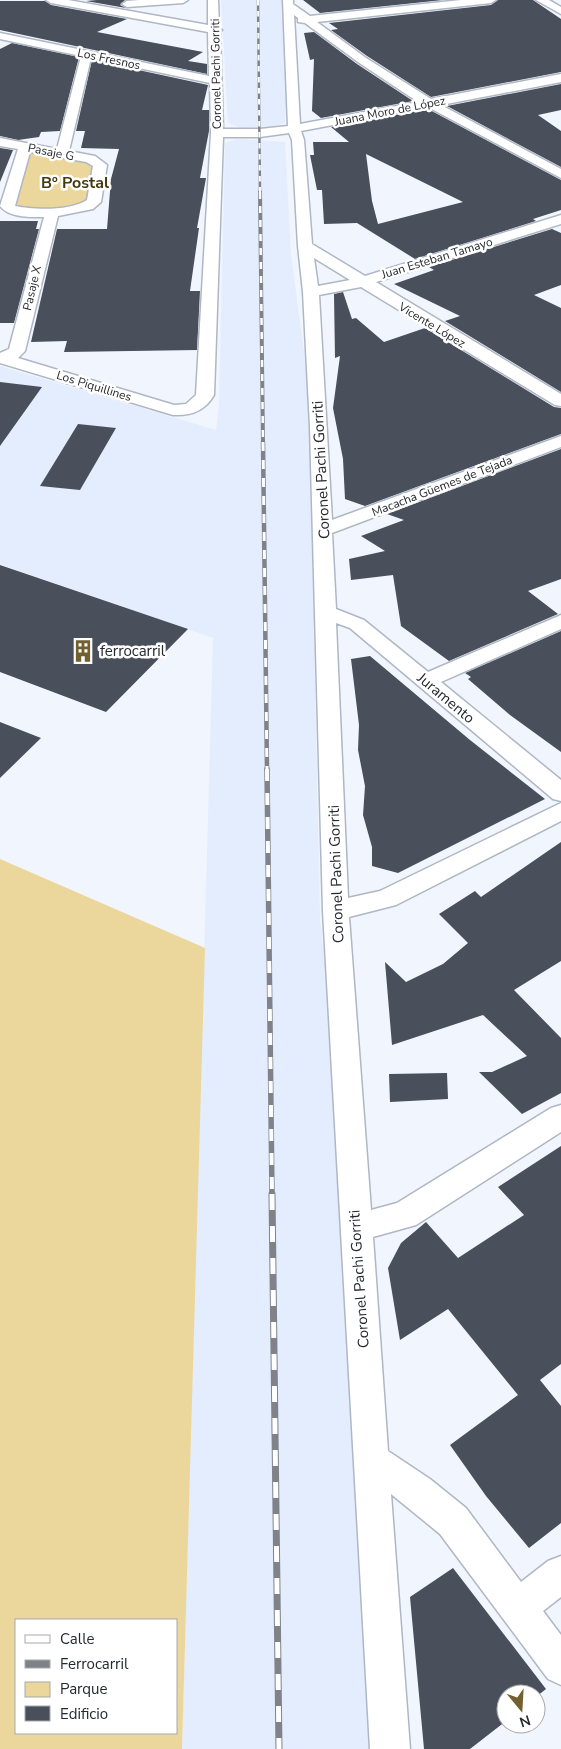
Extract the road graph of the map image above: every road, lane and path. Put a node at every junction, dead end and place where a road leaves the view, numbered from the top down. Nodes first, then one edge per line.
1 (52, 0) edge
2 (183, 0) edge
3 (214, 0) edge
4 (491, 0) edge
5 (541, 0) edge
6 (288, 3) edge
7 (92, 7) junction
8 (561, 11) edge
9 (289, 20) junction
10 (310, 20) junction
11 (216, 30) junction
12 (0, 36) edge
13 (88, 54) junction
14 (561, 78) edge
15 (218, 81) junction
16 (428, 103) junction
17 (294, 129) junction
18 (217, 133) junction
19 (0, 142) edge
20 (24, 146) junction
21 (61, 153) junction
22 (561, 174) edge
23 (52, 212) junction
24 (561, 219) edge
25 (305, 246) junction
26 (361, 282) junction
27 (311, 292) junction
28 (2, 358) edge
29 (561, 402) edge
30 (189, 410) joint
31 (561, 441) edge
32 (324, 530) junction
33 (326, 612) junction
34 (561, 621) edge
35 (426, 681) junction
36 (561, 793) edge
37 (561, 811) edge
38 (336, 911) junction
39 (561, 1117) edge
40 (356, 1228) junction
41 (372, 1461) junction
42 (561, 1574) edge
43 (518, 1608) junction
44 (561, 1666) edge
45 (390, 1749) edge

1 - 7 street
2 - 7 street
3 - 11 street, Coronel Pachi Gorriti
4 - 10 street
5 - 8 street
6 - 9 street, Coronel Pachi Gorriti
6 - 10 street
7 - 11 street
9 - 10 street
9 - 17 street, Coronel Pachi Gorriti
10 - 16 street
11 - 15 street, Coronel Pachi Gorriti
12 - 13 street, Los Fresnos
13 - 15 street, Los Fresnos
13 - 21 street
14 - 16 street, Juana Moro de López
15 - 18 street, Coronel Pachi Gorriti
16 - 17 street, Juana Moro de López
16 - 22 street
17 - 18 street, Juana Moro de López
17 - 25 street, Coronel Pachi Gorriti
18 - 30 street, Coronel Pachi Gorriti
19 - 20 street, Pasaje G
20 - 21 street, Pasaje G
20 - 23 street
21 - 23 street, Pasaje G
23 - 28 street, Pasaje X
24 - 26 street, Juan Esteban Tamayo
25 - 26 street, Vicente López
25 - 27 street, Coronel Pachi Gorriti
26 - 27 street, Juan Esteban Tamayo
26 - 29 street, Vicente López
27 - 32 street, Coronel Pachi Gorriti
28 - 30 street, Los Piquillines
31 - 32 street, Macacha Güemes de Tejada
32 - 33 street, Coronel Pachi Gorriti
33 - 35 street, Juramento
33 - 38 street, Coronel Pachi Gorriti
34 - 35 street
35 - 36 street, Juramento
37 - 38 street
38 - 40 street, Coronel Pachi Gorriti
39 - 40 street
40 - 41 street, Coronel Pachi Gorriti
41 - 43 street
41 - 45 street, Coronel Pachi Gorriti
42 - 43 street
43 - 44 street

